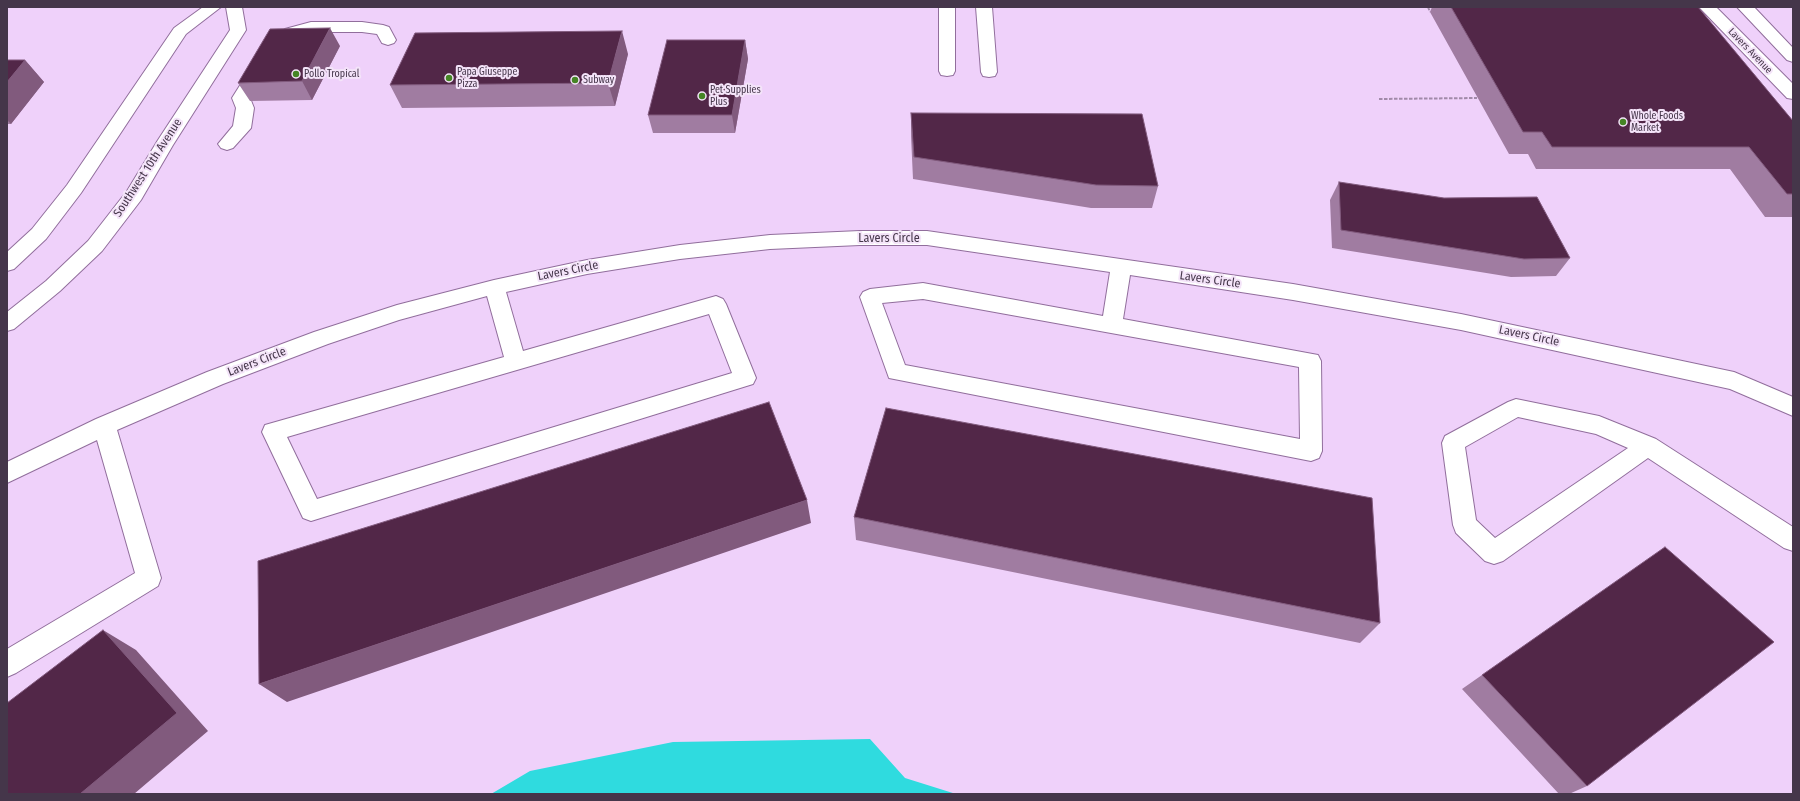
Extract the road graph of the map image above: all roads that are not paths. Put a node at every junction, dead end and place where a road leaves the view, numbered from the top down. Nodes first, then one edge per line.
1 (213, 7) edge
2 (234, 7) edge
3 (947, 7) edge
4 (984, 7) edge
5 (1707, 7) edge
6 (1745, 7) edge
7 (388, 40) dead end
8 (1793, 57) edge
9 (947, 72) dead end
10 (989, 72) dead end
11 (1793, 94) edge
12 (227, 144) dead end
13 (7, 264) edge
14 (1121, 267) junction
15 (494, 287) junction
16 (7, 323) edge
17 (1112, 325) junction
18 (516, 362) junction
19 (1793, 407) edge
20 (104, 426) junction
21 (1648, 446) junction
22 (7, 473) edge
23 (1793, 540) edge
24 (7, 664) edge

1 - 13 street
2 - 16 street, Southwest 10th Avenue
3 - 9 street
4 - 10 street
5 - 11 street, Lavers Avenue
6 - 8 street
7 - 12 street
14 - 15 street, Lavers Circle
14 - 17 street
14 - 19 street, Lavers Circle
15 - 18 street
15 - 20 street, Lavers Circle
17 - 17 street
18 - 18 street
20 - 22 street, Lavers Circle
20 - 24 street
21 - 21 street
21 - 23 street

